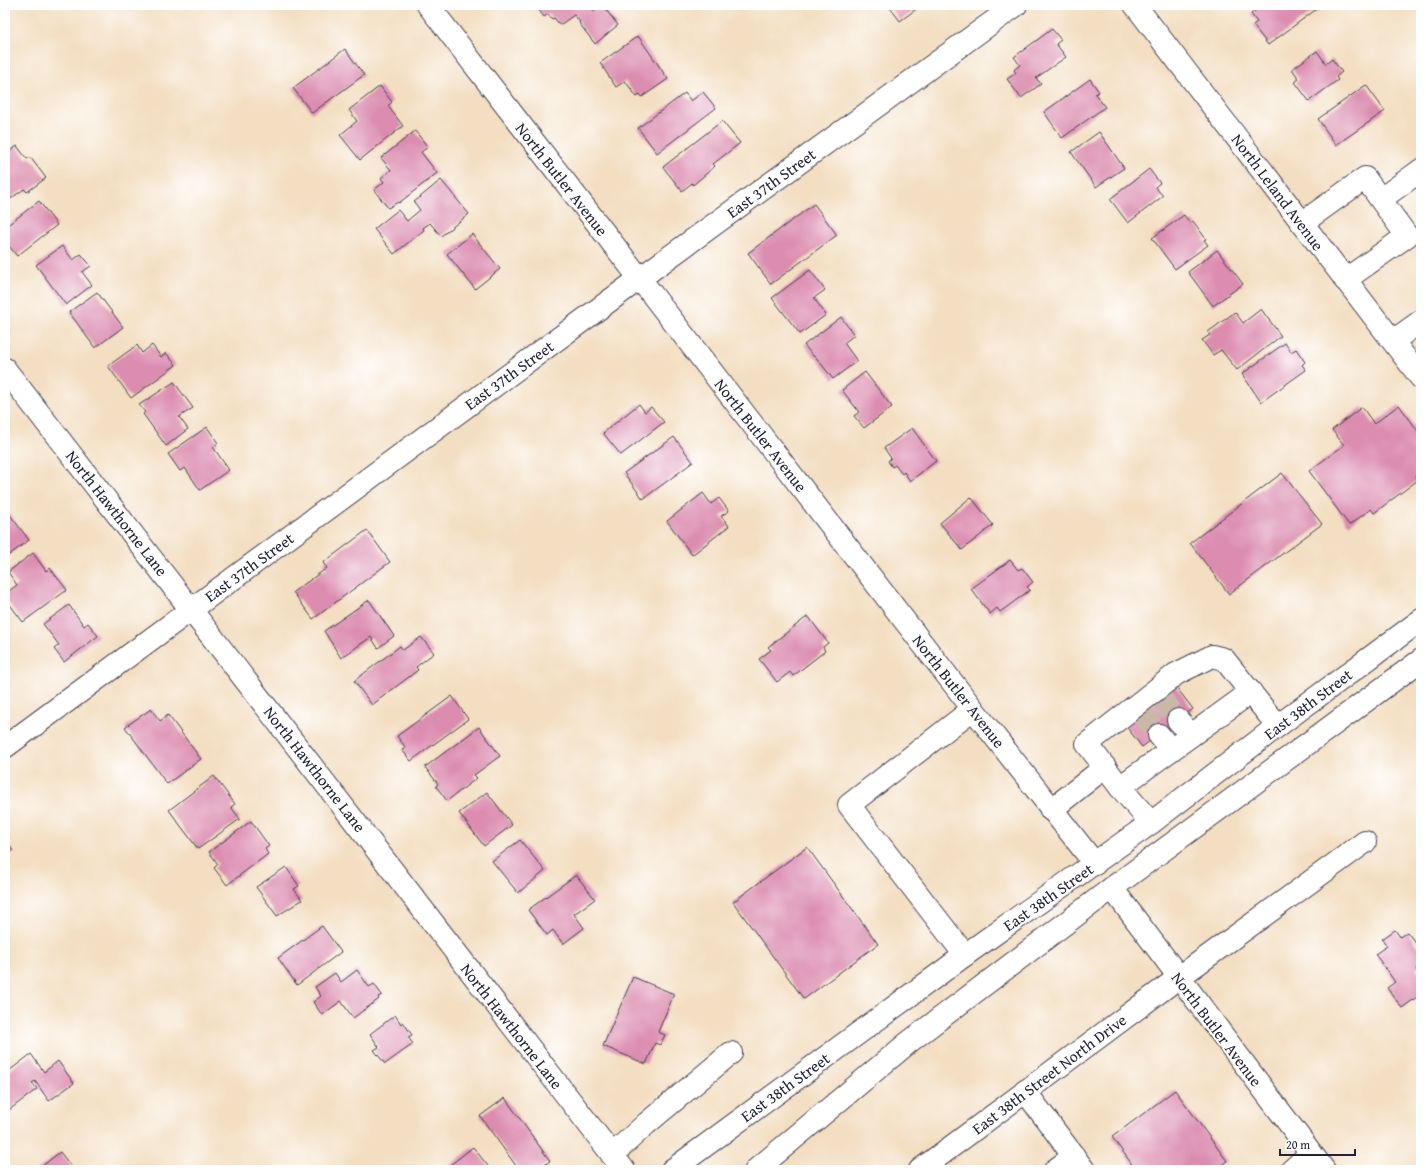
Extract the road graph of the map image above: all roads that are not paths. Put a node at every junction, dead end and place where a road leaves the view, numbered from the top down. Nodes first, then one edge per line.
1 (428, 5) edge
2 (1016, 5) edge
3 (1135, 5) edge
4 (1421, 170) edge
5 (1381, 200) junction
6 (1302, 223) junction
7 (639, 279) junction
8 (1345, 280) junction
9 (1421, 321) edge
10 (1393, 342) junction
11 (5, 369) edge
12 (1421, 378) edge
13 (192, 609) junction
14 (1421, 620) edge
15 (1421, 660) edge
16 (1251, 692) junction
17 (973, 709) junction
18 (1279, 725) junction
19 (5, 747) edge
20 (1105, 768) junction
21 (1120, 787) junction
22 (1051, 810) junction
23 (1151, 823) junction
24 (1365, 842) dead end
25 (1094, 864) junction
26 (1112, 888) junction
27 (965, 955) junction
28 (1178, 978) junction
29 (731, 1052) dead end
30 (1025, 1091) junction
31 (1318, 1162) edge
32 (618, 1163) edge
33 (1079, 1163) edge
34 (672, 1170) edge
35 (756, 1170) edge
36 (920, 1170) edge
37 (1055, 1170) edge
38 (1292, 1170) edge

1 - 7 street, North Butler Avenue
2 - 7 street, East 37th Street
3 - 6 street, North Leland Avenue
4 - 5 street
5 - 6 street
5 - 8 street
6 - 8 street, North Leland Avenue
7 - 13 street, East 37th Street
7 - 17 street, North Butler Avenue
8 - 10 street, North Leland Avenue
9 - 10 street
10 - 12 street, North Leland Avenue
11 - 13 street, North Hawthorne Lane
13 - 19 street, East 37th Street
13 - 32 street, North Hawthorne Lane
14 - 18 street, East 38th Street
15 - 26 street, East 38th Street
16 - 18 street
16 - 20 street
16 - 21 street
17 - 22 street, North Butler Avenue
17 - 27 street
18 - 23 street, East 38th Street
20 - 21 street
20 - 22 street
21 - 23 street
22 - 25 street, North Butler Avenue
23 - 25 street, East 38th Street
24 - 28 street, East 38th Street North Drive
25 - 27 street, East 38th Street
26 - 28 street, North Butler Avenue
26 - 35 street, East 38th Street
27 - 34 street, East 38th Street
28 - 30 street, East 38th Street North Drive
28 - 31 street, North Butler Avenue
29 - 32 street
30 - 33 street
30 - 36 street, East 38th Street North Drive
31 - 38 street
33 - 37 street

